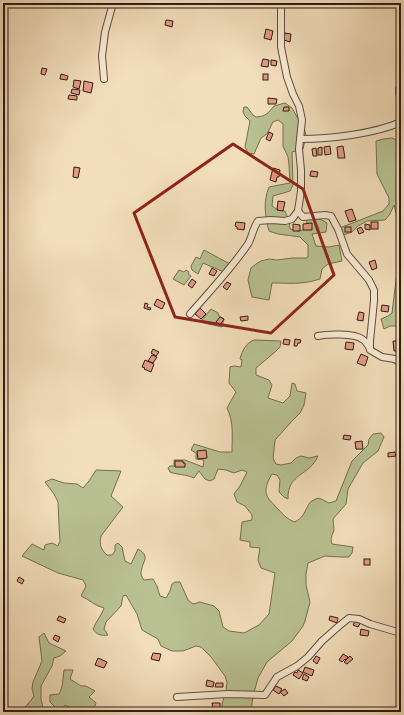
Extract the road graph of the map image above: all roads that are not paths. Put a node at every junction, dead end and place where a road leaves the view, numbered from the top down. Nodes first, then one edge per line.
1 (113, 3) edge
2 (281, 3) edge
3 (104, 79) dead end
4 (401, 122) edge
5 (300, 139) junction
6 (298, 211) junction
7 (190, 314) dead end
8 (318, 336) dead end
9 (370, 350) junction
10 (401, 364) edge
11 (401, 634) edge
12 (177, 697) dead end

1 - 3 street
2 - 5 street
4 - 5 street
5 - 6 street
6 - 7 street
6 - 9 street
8 - 9 street
9 - 10 street
11 - 12 street

